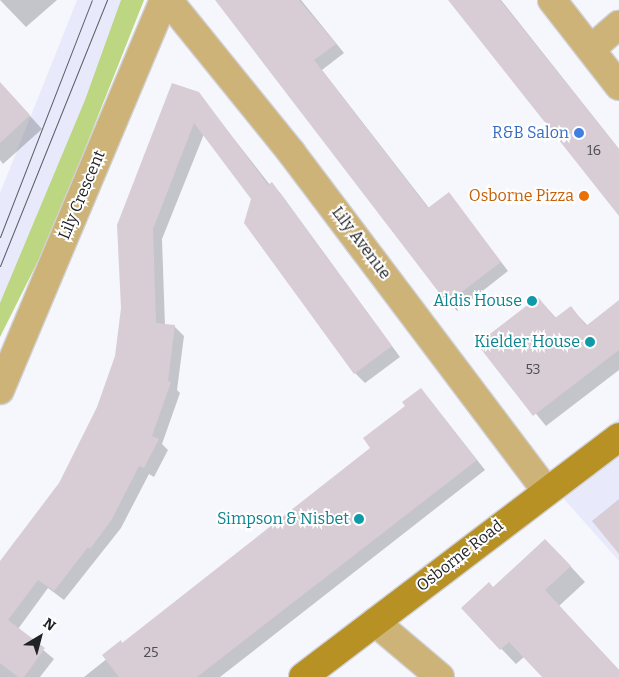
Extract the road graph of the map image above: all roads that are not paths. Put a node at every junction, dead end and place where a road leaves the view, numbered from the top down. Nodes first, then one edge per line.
1 (164, 0) edge
2 (168, 0) edge
3 (552, 0) edge
4 (619, 25) edge
5 (591, 49) junction
6 (619, 86) edge
7 (0, 390) edge
8 (619, 437) edge
9 (546, 491) junction
10 (375, 622) junction
11 (303, 677) edge
12 (440, 677) edge

1 - 7 street, Lily Crescent
2 - 9 street, Lily Avenue
3 - 5 street
4 - 5 street
5 - 6 street
8 - 9 main road, Osborne Road
9 - 10 main road, Osborne Road
10 - 11 main road, Osborne Road
10 - 12 street

